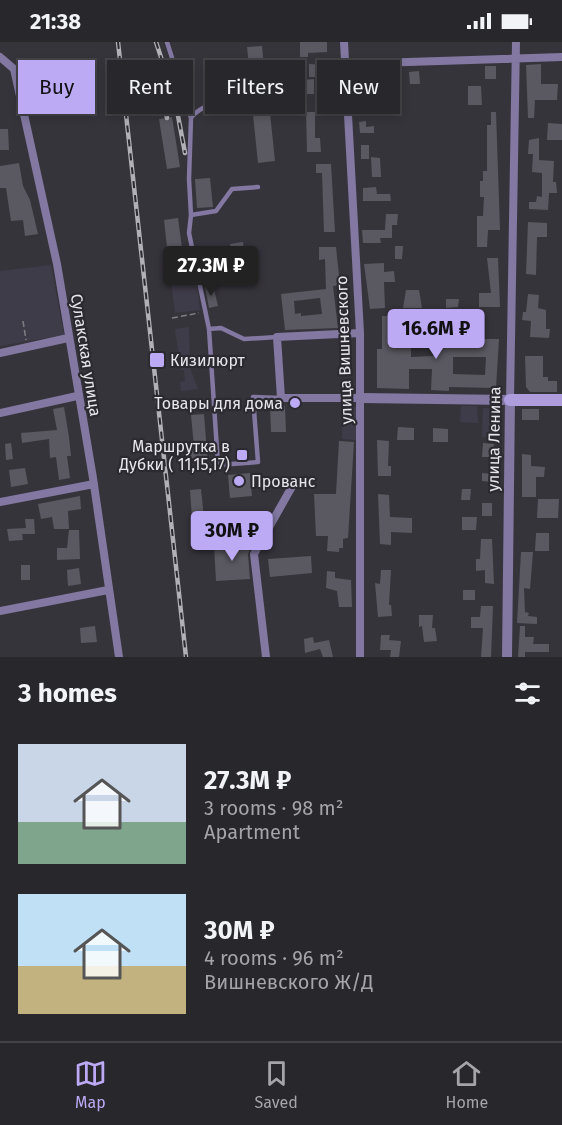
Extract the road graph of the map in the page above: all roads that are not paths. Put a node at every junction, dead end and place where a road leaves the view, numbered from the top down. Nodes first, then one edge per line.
1 (168, 42) edge
2 (344, 42) edge
3 (516, 42) edge
4 (562, 57) edge
5 (4, 59) edge
6 (516, 59) junction
7 (345, 60) edge
8 (400, 62) edge
9 (205, 108) edge
10 (348, 114) edge
11 (191, 118) junction
12 (258, 187) dead end
13 (192, 214) junction
14 (209, 329) junction
15 (360, 333) junction
16 (277, 337) junction
17 (68, 338) junction
18 (0, 353) edge
19 (77, 396) junction
20 (281, 398) junction
21 (361, 398) junction
22 (510, 400) junction
23 (562, 400) edge
24 (0, 413) edge
25 (294, 483) dead end
26 (94, 484) junction
27 (0, 502) edge
28 (108, 590) junction
29 (0, 611) edge
30 (119, 657) edge
31 (266, 657) edge
32 (360, 657) edge
33 (507, 657) edge

1 - 11 lane
2 - 7 street, улица Вишневского
3 - 6 street, улица Ленина
4 - 6 street
5 - 17 street, Сулакская улица
6 - 8 street
6 - 22 street, улица Ленина
9 - 11 lane
10 - 15 street, улица Вишневского
11 - 13 lane
12 - 13 lane
13 - 14 lane
14 - 16 lane
14 - 20 lane
15 - 16 street
15 - 21 street, улица Вишневского
16 - 20 street
17 - 18 street
17 - 19 street, Сулакская улица
19 - 24 street
19 - 26 street, Сулакская улица
20 - 21 street
21 - 22 street
21 - 32 street, улица Вишневского
22 - 23 main road
22 - 33 street, улица Ленина
25 - 31 street
26 - 27 street
26 - 28 street, Сулакская улица
28 - 29 street
28 - 30 street, Сулакская улица

